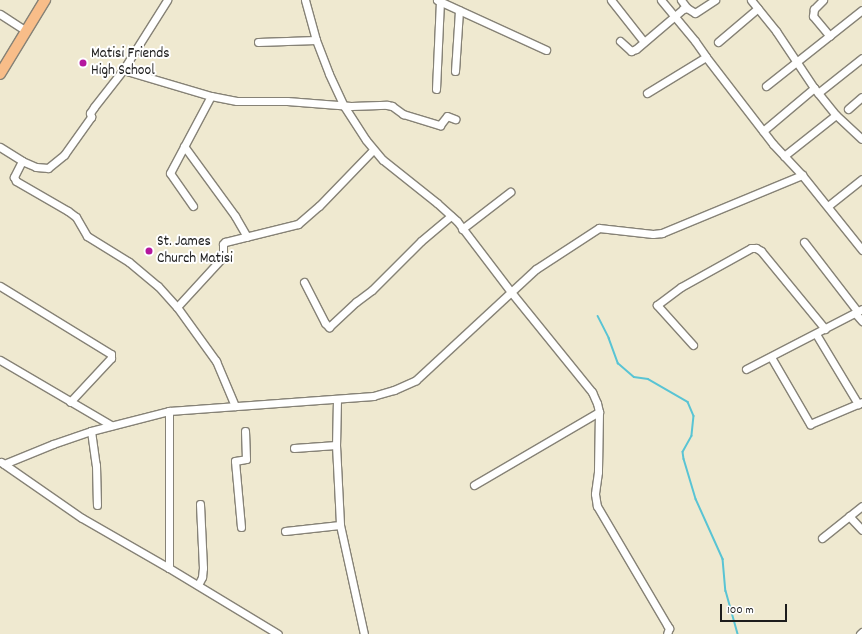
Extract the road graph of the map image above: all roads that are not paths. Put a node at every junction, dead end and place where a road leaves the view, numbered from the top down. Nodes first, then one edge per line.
1 (45, 0) edge
2 (167, 0) edge
3 (305, 0) edge
4 (611, 0) edge
5 (660, 0) edge
6 (681, 0) edge
7 (715, 0) edge
8 (751, 0) edge
9 (823, 0) edge
10 (438, 1) edge
11 (687, 8) junction
12 (758, 8) junction
13 (459, 10) junction
14 (862, 10) edge
15 (0, 14) edge
16 (675, 17) junction
17 (26, 31) junction
18 (830, 36) junction
19 (316, 40) junction
20 (620, 41) dead end
21 (258, 42) dead end
22 (644, 42) junction
23 (718, 42) dead end
24 (546, 50) dead end
25 (706, 57) junction
26 (862, 58) edge
27 (795, 62) junction
28 (123, 70) junction
29 (455, 72) dead end
30 (0, 74) edge
31 (766, 86) dead end
32 (436, 89) dead end
33 (816, 91) junction
34 (647, 93) dead end
35 (211, 96) junction
36 (862, 97) edge
37 (344, 106) junction
38 (848, 109) dead end
39 (836, 115) junction
40 (455, 119) dead end
41 (763, 130) junction
42 (862, 138) edge
43 (184, 146) junction
44 (1, 150) edge
45 (373, 150) junction
46 (784, 156) junction
47 (22, 161) junction
48 (802, 175) junction
49 (862, 179) edge
50 (510, 192) dead end
51 (193, 206) dead end
52 (828, 206) junction
53 (451, 216) junction
54 (462, 229) junction
55 (247, 237) junction
56 (804, 242) dead end
57 (862, 250) edge
58 (304, 282) dead end
59 (0, 286) edge
60 (511, 292) junction
61 (177, 307) junction
62 (858, 311) edge
63 (862, 321) edge
64 (825, 329) junction
65 (816, 334) junction
66 (693, 345) dead end
67 (771, 357) junction
68 (0, 360) edge
69 (746, 370) dead end
70 (337, 399) junction
71 (70, 402) junction
72 (860, 403) edge
73 (235, 406) junction
74 (169, 412) junction
75 (599, 412) junction
76 (111, 425) junction
77 (90, 431) junction
78 (245, 431) dead end
79 (336, 445) junction
80 (294, 448) dead end
81 (2, 463) edge
82 (474, 486) dead end
83 (200, 504) dead end
84 (97, 506) dead end
85 (862, 506) edge
86 (849, 516) junction
87 (340, 525) junction
88 (241, 527) dead end
89 (862, 530) edge
90 (286, 531) dead end
91 (822, 538) dead end
92 (169, 568) junction
93 (198, 585) junction
94 (278, 634) edge
95 (364, 634) edge
96 (667, 634) edge

1 - 17 highway
2 - 28 street
3 - 19 street
4 - 22 street
5 - 16 street
6 - 11 street
7 - 11 street
8 - 12 street
9 - 18 street
10 - 13 street
10 - 32 street
11 - 16 street
12 - 23 street
12 - 27 street
13 - 24 street
13 - 29 street
14 - 18 street
15 - 17 street
16 - 22 street
16 - 25 street
17 - 30 highway
18 - 27 street
19 - 21 street
19 - 37 street
20 - 22 street
25 - 34 street
25 - 41 street
26 - 33 street
27 - 31 street
27 - 33 street
28 - 35 street
28 - 47 street
33 - 39 street
33 - 41 street
35 - 37 street
35 - 43 street
36 - 38 street
37 - 40 street
37 - 45 street
39 - 42 street
39 - 46 street
41 - 46 street
43 - 51 street
43 - 55 street
44 - 47 street
45 - 53 street
45 - 55 street
46 - 48 street
47 - 61 street
48 - 52 street
48 - 60 street
49 - 52 street
50 - 54 street
52 - 57 street
53 - 54 street
53 - 58 street
54 - 60 street
55 - 61 street
56 - 62 street
59 - 71 street
60 - 70 street
60 - 75 street
61 - 73 street
62 - 63 street
62 - 64 street
64 - 65 street
64 - 66 street
65 - 67 street
65 - 72 street
67 - 69 street
67 - 72 street
68 - 71 street
70 - 73 street
70 - 79 street
71 - 76 street
73 - 74 street
74 - 76 street
74 - 92 street
75 - 82 street
75 - 96 street
76 - 77 street
77 - 81 street
77 - 84 street
78 - 88 street
79 - 80 street
79 - 87 street
81 - 92 street
83 - 93 street
85 - 86 street
86 - 89 street
86 - 91 street
87 - 90 street
87 - 95 street
92 - 93 street
93 - 94 street

